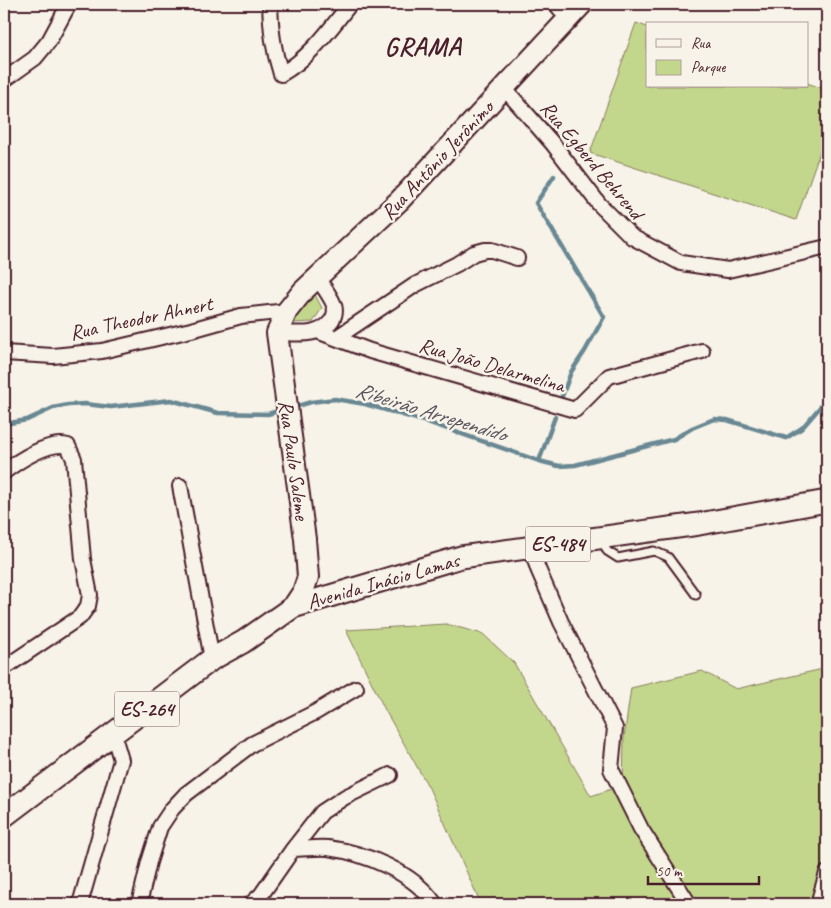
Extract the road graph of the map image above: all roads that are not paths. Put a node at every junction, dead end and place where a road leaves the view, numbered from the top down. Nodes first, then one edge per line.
1 (69, 4) edge
2 (270, 4) edge
3 (350, 4) edge
4 (582, 4) edge
5 (562, 11) edge
6 (4, 80) edge
7 (505, 89) junction
8 (827, 246) edge
9 (517, 258) dead end
10 (318, 278) junction
11 (287, 311) junction
12 (317, 332) junction
13 (277, 333) junction
14 (336, 338) junction
15 (702, 351) dead end
16 (4, 353) edge
17 (4, 472) edge
18 (180, 486) dead end
19 (827, 501) edge
20 (601, 538) junction
21 (532, 547) junction
22 (696, 595) dead end
23 (294, 607) junction
24 (212, 659) junction
25 (4, 668) edge
26 (356, 688) dead end
27 (113, 733) junction
28 (390, 775) dead end
29 (4, 816) edge
30 (293, 849) junction
31 (827, 873) edge
32 (80, 904) edge
33 (139, 904) edge
34 (252, 904) edge
35 (435, 904) edge
36 (689, 904) edge
37 (818, 904) edge

1 - 6 street
2 - 3 street
4 - 5 main road, Rua Antônio Jerônimo
5 - 7 main road, Rua Antônio Jerônimo
7 - 8 street, Rua Egberd Behrend
7 - 10 main road, Rua Antônio Jerônimo
9 - 14 street
10 - 11 main road, Rua Antônio Jerônimo
10 - 12 street
11 - 13 main road
11 - 16 street, Rua Theodor Ahnert
12 - 13 street, Rua João Delarmelina
12 - 14 street, Rua João Delarmelina
13 - 23 main road, Rua Paulo Saleme
14 - 15 street, Rua João Delarmelina
17 - 25 street
18 - 24 street
19 - 20 main road, Avenida Inácio Lamas / ES-484
20 - 21 main road, Avenida Inácio Lamas / ES-484
20 - 22 lane
21 - 23 main road, Avenida Inácio Lamas / ES-484
21 - 36 street
23 - 24 main road, Avenida Inácio Lamas / ES-264
24 - 27 main road, Avenida Inácio Lamas / ES-264
26 - 33 street
27 - 29 main road, Avenida Inácio Lamas / ES-264
27 - 32 street
28 - 30 street
30 - 34 street
30 - 35 street
31 - 37 street

